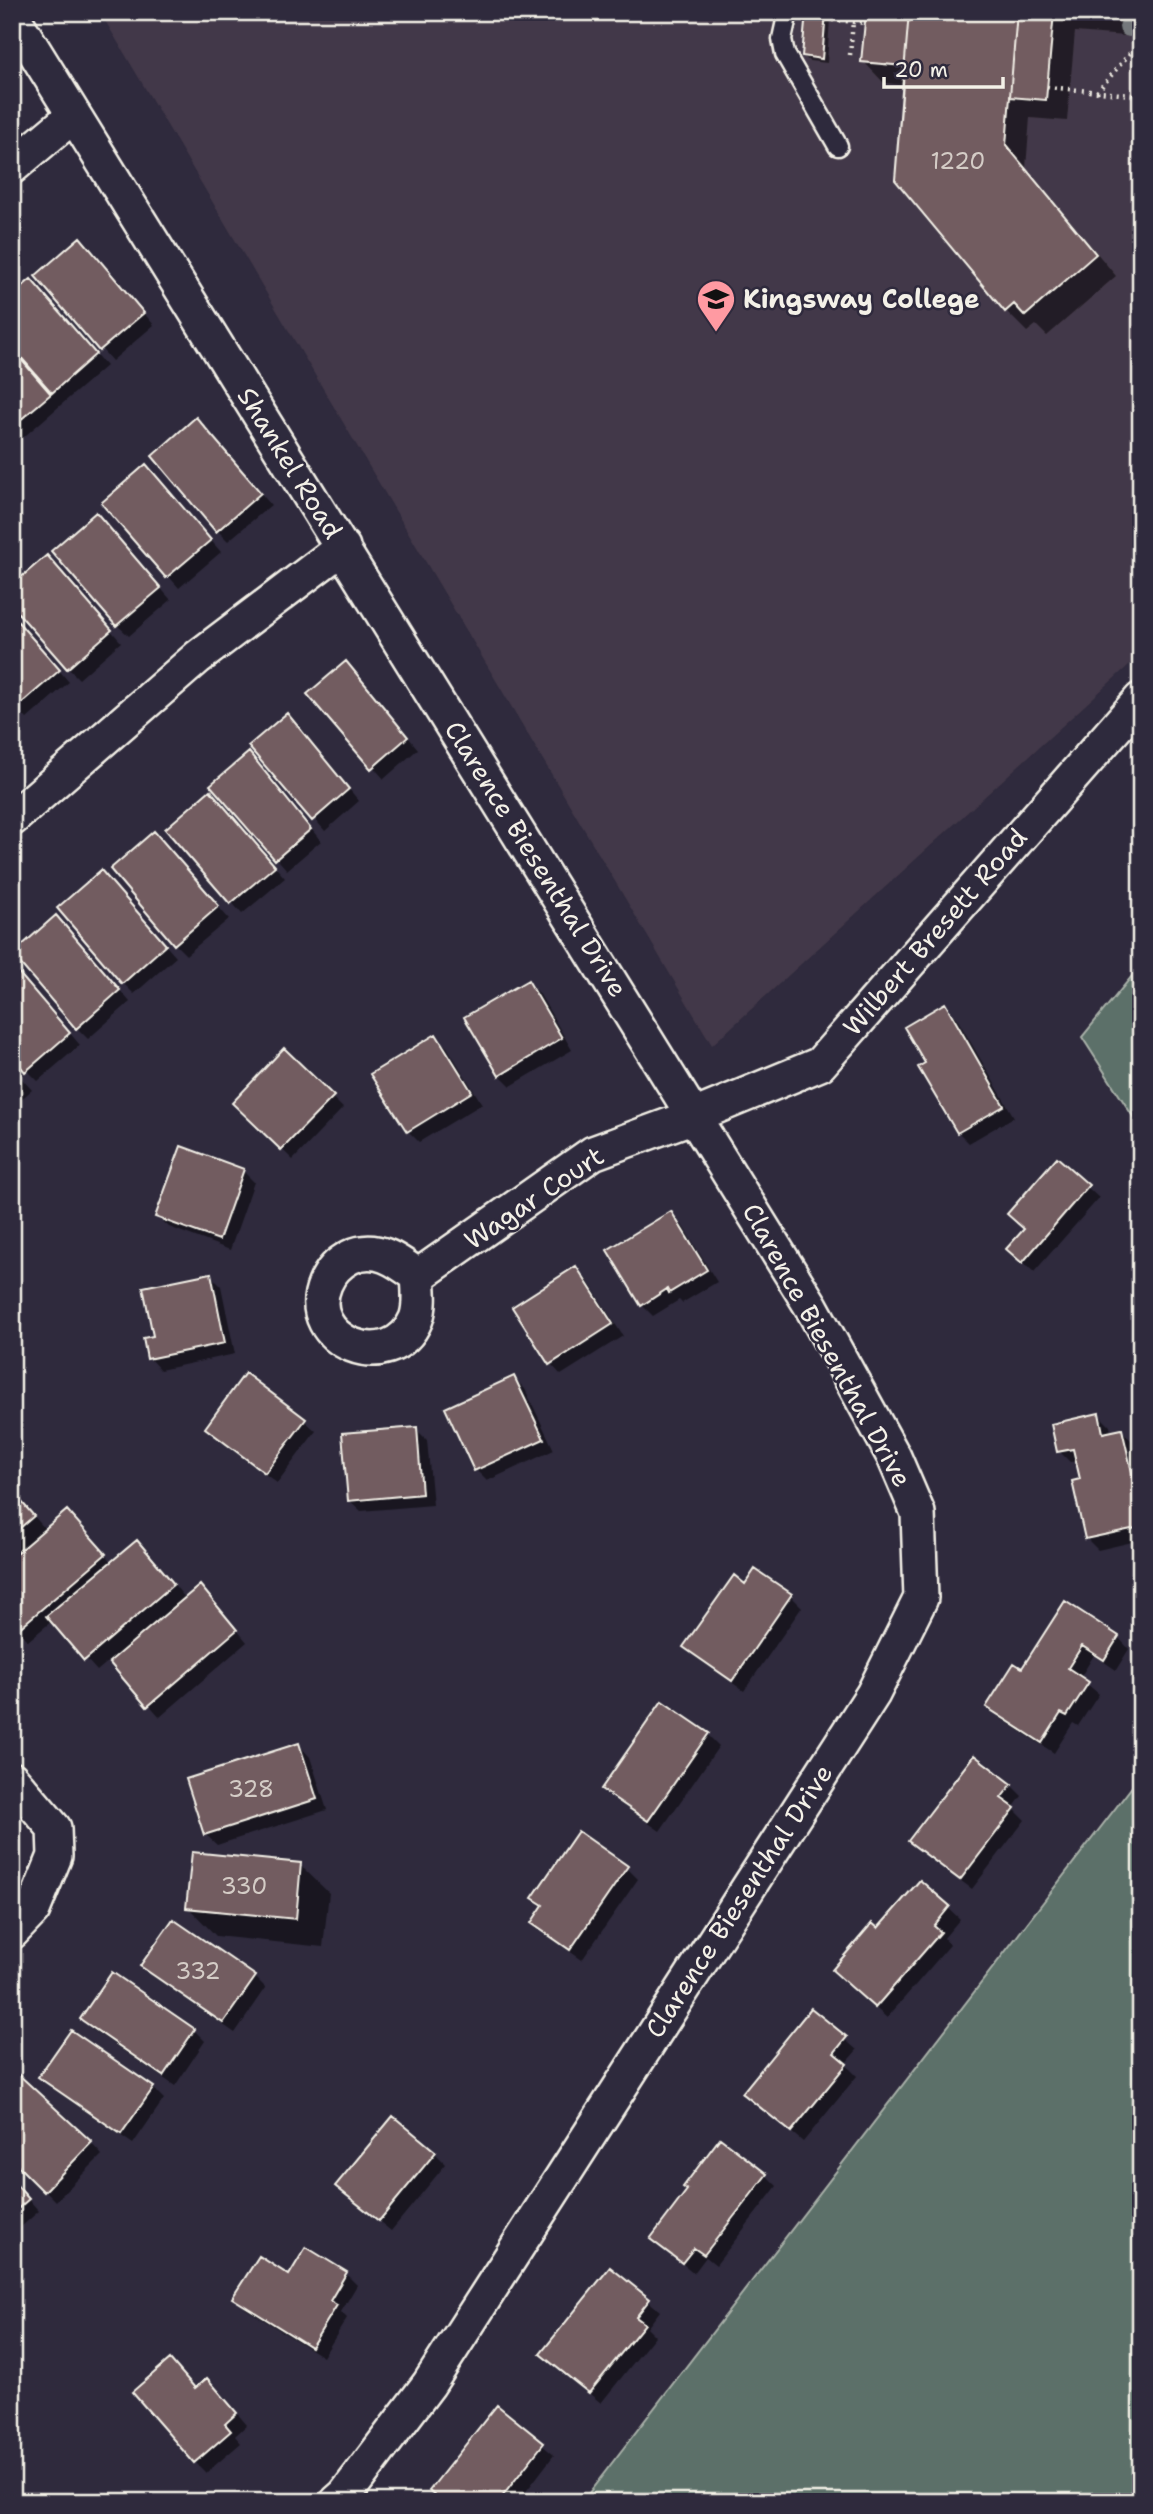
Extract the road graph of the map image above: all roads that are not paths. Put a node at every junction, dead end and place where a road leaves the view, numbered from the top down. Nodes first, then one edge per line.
1 (788, 12) edge
2 (12, 15) edge
3 (74, 115) junction
4 (838, 146) dead end
5 (12, 167) edge
6 (343, 547) junction
7 (1141, 699) edge
8 (12, 819) edge
9 (694, 1115) junction
10 (418, 1276) dead end
11 (12, 1779) edge
12 (12, 1932) edge
13 (337, 2502) edge

1 - 4 lane
2 - 3 street, Shankel Road
3 - 5 street
3 - 6 street, Shankel Road
6 - 8 street, Shankel Road
6 - 9 street, Clarence Biesenthal Drive
7 - 9 street, Wilbert Bresett Road
9 - 10 street, Wagar Court
9 - 13 street, Clarence Biesenthal Drive
11 - 12 street

